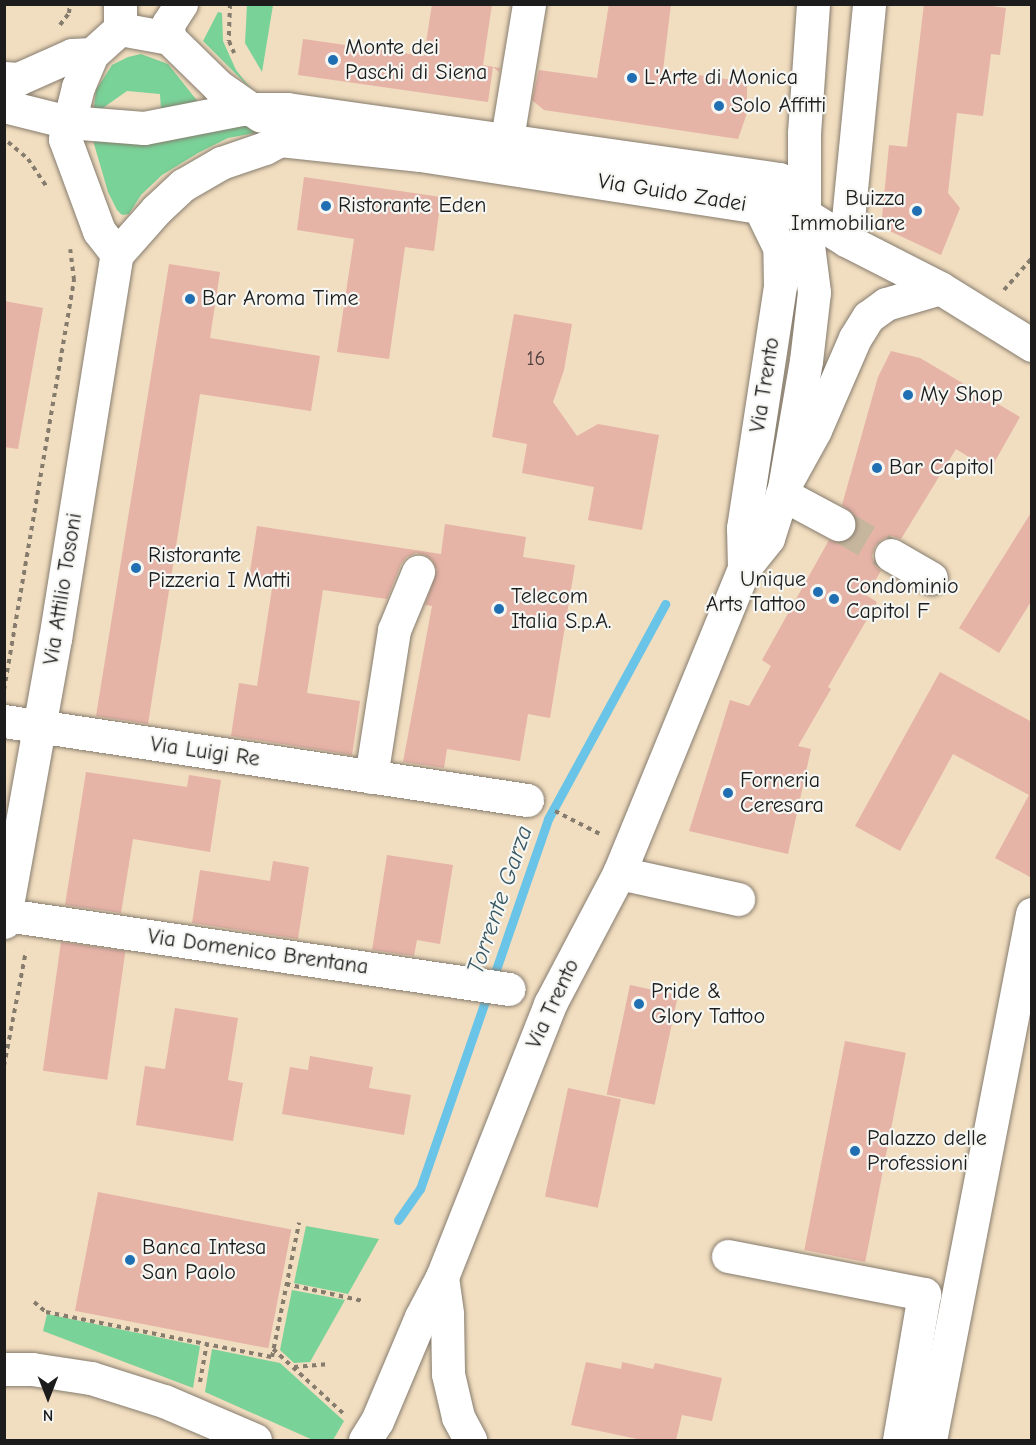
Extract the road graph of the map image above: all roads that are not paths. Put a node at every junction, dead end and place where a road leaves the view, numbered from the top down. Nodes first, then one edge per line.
1 (181, 4) edge
2 (529, 4) edge
3 (813, 4) edge
4 (869, 4) edge
5 (120, 17) edge
6 (169, 38) junction
7 (92, 54) junction
8 (4, 78) edge
9 (4, 106) edge
10 (253, 109) junction
11 (68, 123) junction
12 (280, 140) junction
13 (504, 154) junction
14 (759, 206) junction
15 (804, 214) junction
16 (846, 240) junction
17 (117, 254) junction
18 (940, 288) junction
19 (1032, 345) edge
20 (783, 491) junction
21 (838, 524) tunnel mouth
22 (891, 555) tunnel mouth
23 (744, 568) junction
24 (418, 572) dead end
25 (932, 578) dead end
26 (4, 721) edge
27 (40, 728) junction
28 (370, 777) junction
29 (527, 800) dead end
30 (619, 873) junction
31 (738, 899) dead end
32 (1032, 914) edge
33 (14, 919) edge
34 (509, 989) dead end
35 (728, 1256) dead end
36 (442, 1277) junction
37 (4, 1370) edge
38 (164, 1401) junction
39 (358, 1430) edge
40 (205, 1440) edge
41 (255, 1440) edge
42 (470, 1440) edge
43 (899, 1440) edge
44 (930, 1440) edge

1 - 6 street
2 - 13 street
3 - 15 street, Via Trento
4 - 16 street
5 - 6 street
5 - 7 street
6 - 10 street
7 - 8 street
7 - 11 street
9 - 11 street
10 - 11 street
10 - 12 street
10 - 13 street
11 - 17 street
12 - 13 street, Via Guido Zadei
12 - 17 street
13 - 14 street, Via Guido Zadei
13 - 15 street
14 - 15 street, Via Guido Zadei
14 - 23 street, Via Trento
15 - 16 street, Via Guido Zadei
15 - 20 street, Via Trento
16 - 18 street, Via Guido Zadei
17 - 27 street, Via Attilio Tosoni
18 - 19 street, Via Guido Zadei
18 - 20 street, Via Trento
20 - 21 street
20 - 23 street, Via Trento
22 - 25 street
23 - 30 street, Via Trento
24 - 28 street
26 - 27 street, Via Luigi Re
27 - 28 street, Via Luigi Re
27 - 33 street, Via Attilio Tosoni
28 - 29 street, Via Luigi Re
30 - 31 street
30 - 36 street, Via Trento
32 - 44 street
33 - 34 street, Via Domenico Brentana
35 - 43 street
36 - 39 street, Via Trento
36 - 42 street
37 - 38 street
38 - 40 street
38 - 41 street

